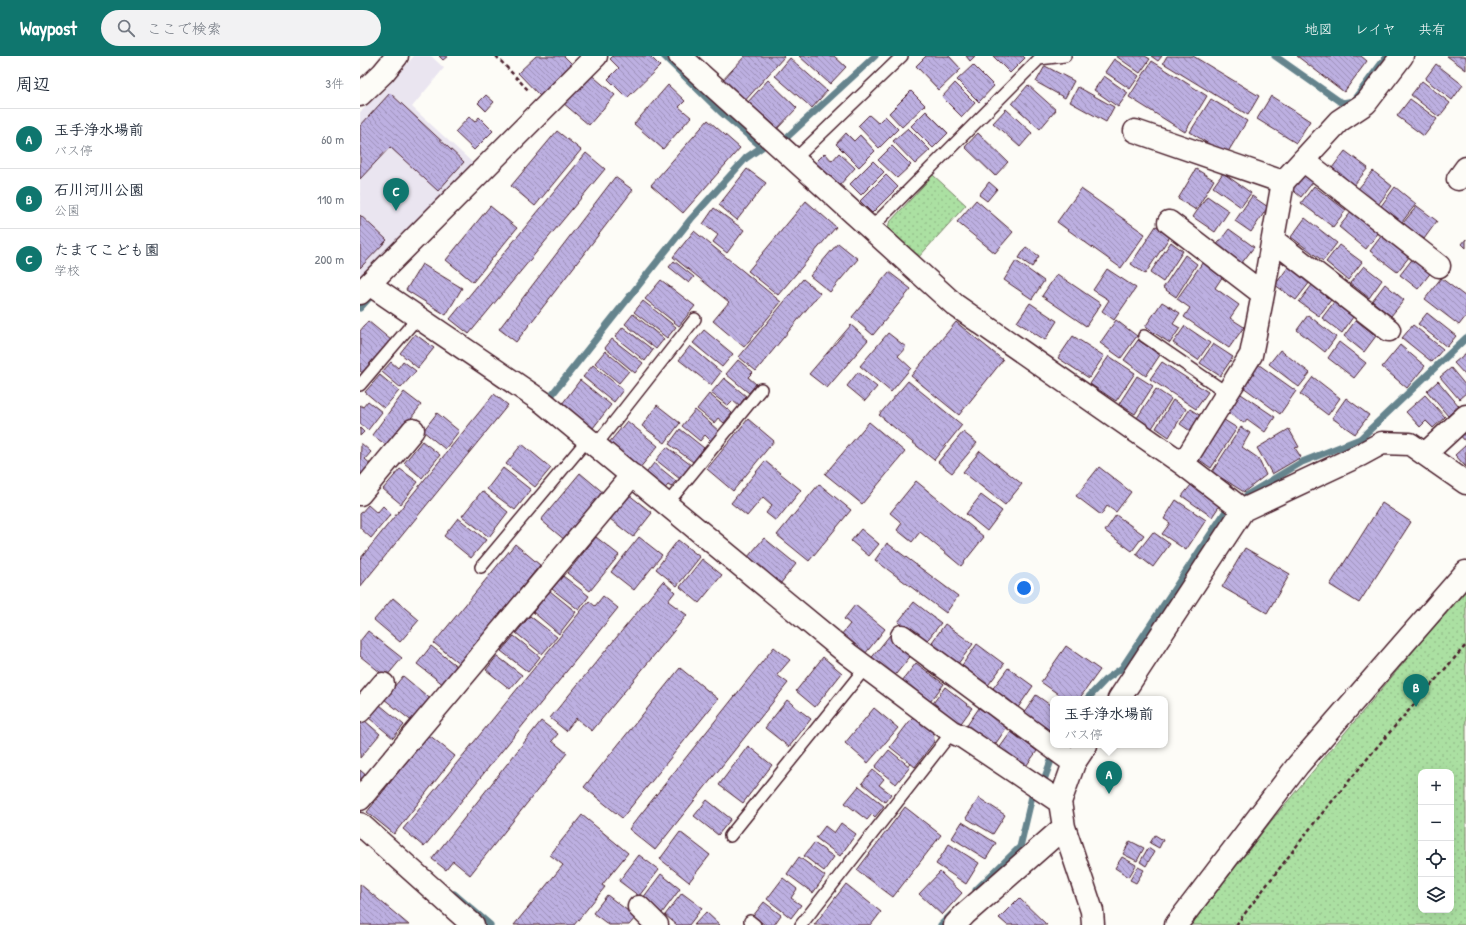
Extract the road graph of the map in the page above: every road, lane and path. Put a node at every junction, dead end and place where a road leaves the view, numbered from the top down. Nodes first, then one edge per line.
1 (398, 56) edge
2 (496, 56) edge
3 (596, 56) edge
4 (680, 56) edge
5 (902, 56) edge
6 (1065, 56) edge
7 (1402, 56) edge
8 (1040, 57) edge
9 (360, 95) edge
10 (545, 107) junction
11 (1135, 131) dead end
12 (794, 160) junction
13 (1303, 160) junction
14 (1283, 182) junction
15 (1169, 222) dead end
16 (870, 229) junction
17 (1273, 240) junction
18 (1439, 266) dead end
19 (363, 288) edge
20 (1263, 294) junction
21 (418, 317) junction
22 (695, 319) dead end
23 (1389, 330) dead end
24 (1144, 336) dead end
25 (360, 385) edge
26 (761, 389) dead end
27 (1227, 393) junction
28 (1466, 416) edge
29 (413, 430) dead end
30 (592, 442) junction
31 (1425, 454) junction
32 (1183, 464) junction
33 (632, 475) junction
34 (1466, 483) edge
35 (369, 493) edge
36 (667, 504) junction
37 (1244, 510) junction
38 (481, 567) dead end
39 (1466, 572) edge
40 (902, 636) dead end
41 (1466, 645) edge
42 (866, 667) junction
43 (383, 684) dead end
44 (1121, 696) edge
45 (360, 710) edge
46 (952, 732) junction
47 (1050, 744) edge
48 (1055, 748) edge
49 (1084, 748) edge
50 (1074, 762) junction
51 (360, 799) edge
52 (1060, 802) junction
53 (360, 824) edge
54 (1064, 827) junction
55 (730, 836) dead end
56 (473, 925) edge
57 (801, 925) edge
58 (955, 925) edge
59 (1093, 925) edge
60 (1176, 925) edge
61 (1236, 925) edge

1 - 9 street
2 - 10 path
3 - 10 street
4 - 12 street
5 - 12 lane
6 - 8 lane
7 - 13 street
8 - 16 lane
10 - 19 street
11 - 14 street
12 - 16 street
13 - 14 street
13 - 18 street
14 - 17 street
15 - 20 street
16 - 32 street
17 - 20 street
17 - 23 street
19 - 21 street
20 - 27 street
21 - 25 lane
21 - 30 street
22 - 30 lane
24 - 27 lane
26 - 36 lane
27 - 32 street
28 - 31 street
29 - 35 street
30 - 33 street
30 - 38 lane
31 - 34 street
31 - 37 street
32 - 37 street
33 - 36 street
33 - 51 street
36 - 42 street
37 - 44 street
39 - 60 street
40 - 47 street
41 - 61 path
42 - 46 street
42 - 55 lane
43 - 45 street
46 - 52 street
46 - 57 lane
48 - 50 street
49 - 50 street
50 - 52 street
52 - 54 street
53 - 56 street
54 - 58 street
54 - 59 street

